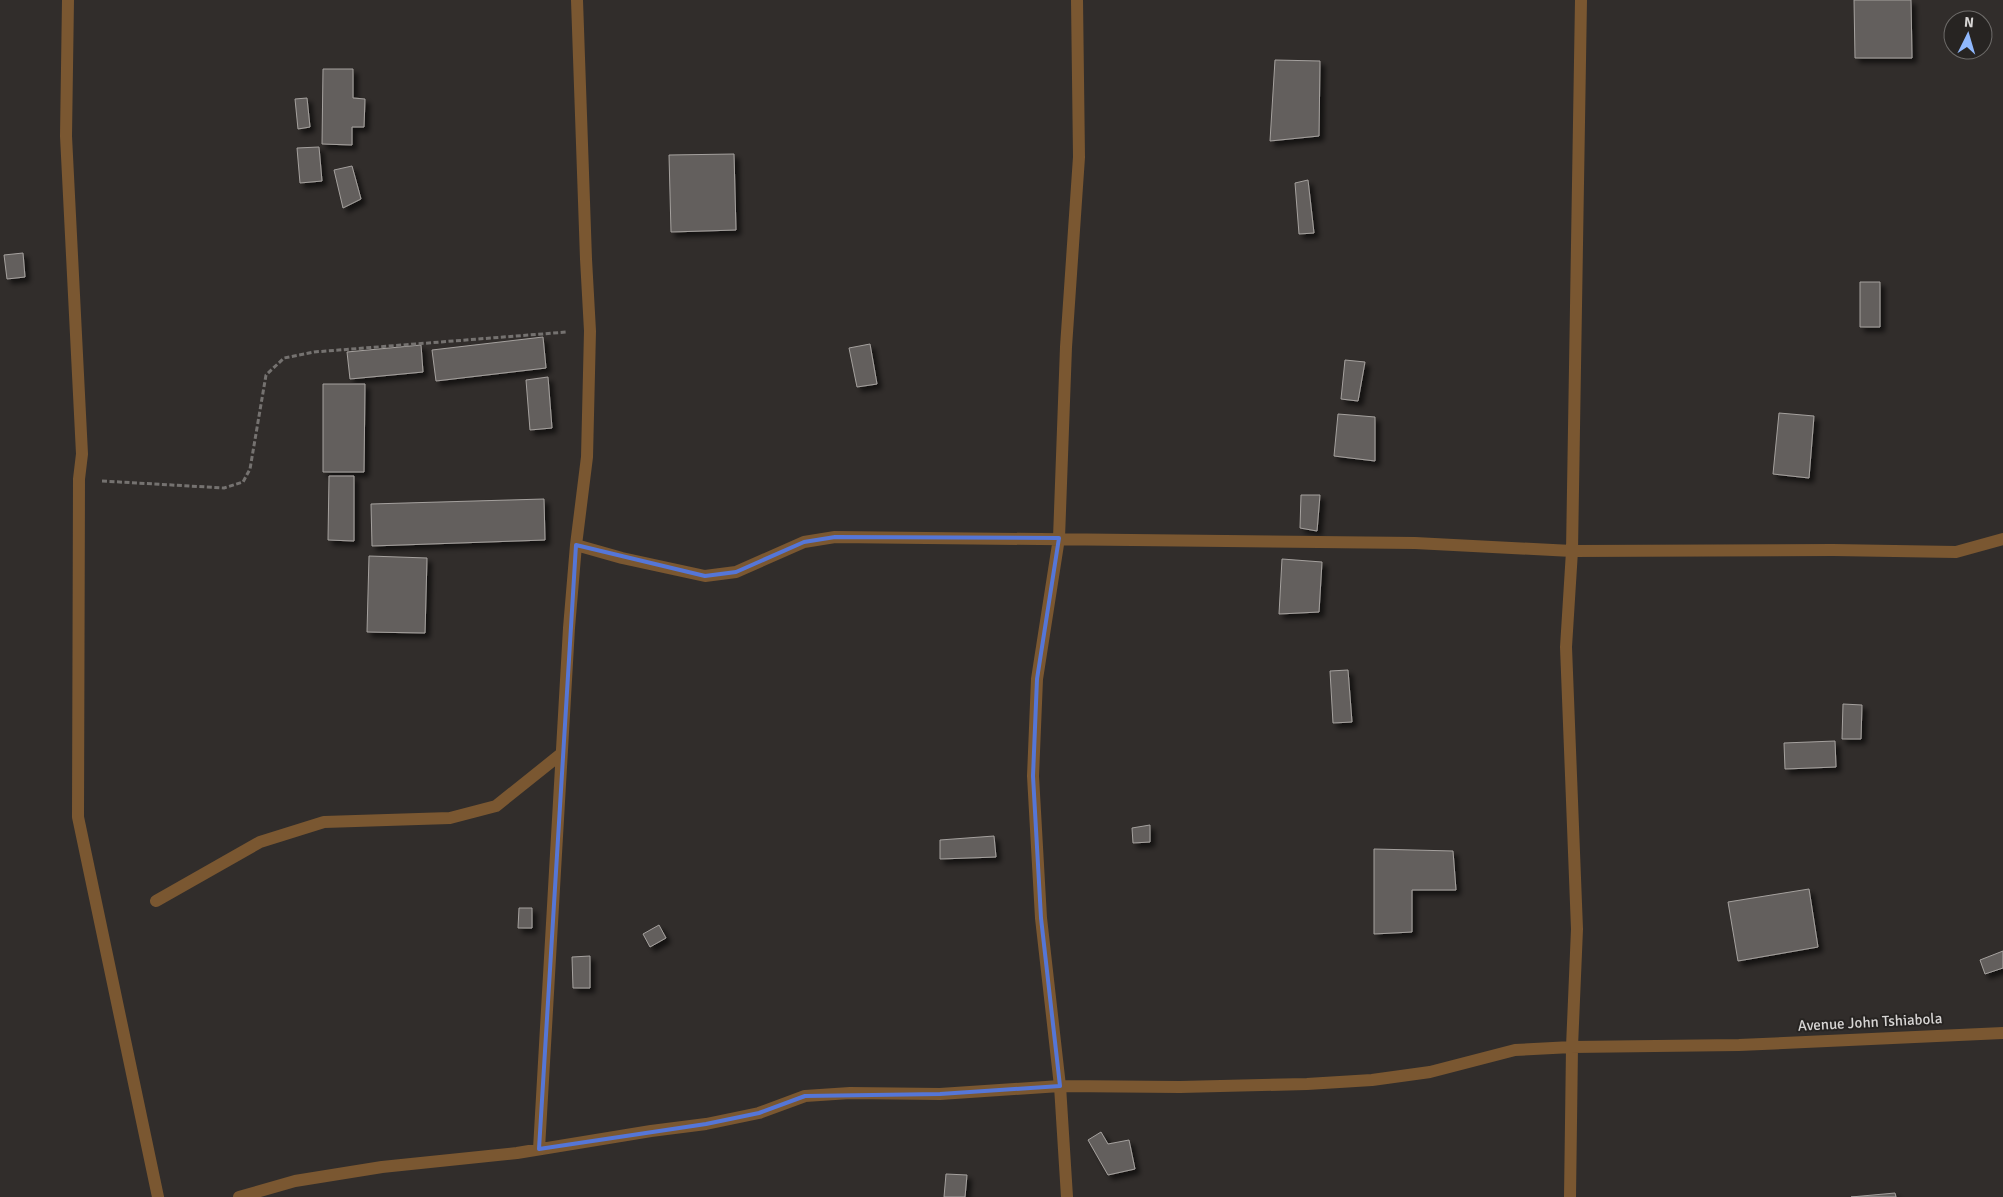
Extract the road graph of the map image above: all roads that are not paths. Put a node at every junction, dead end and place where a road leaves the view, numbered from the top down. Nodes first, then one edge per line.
1 (68, 0) edge
2 (577, 0) edge
3 (1077, 0) edge
4 (1582, 0) edge
5 (1059, 538) junction
6 (2003, 539) edge
7 (576, 545) junction
8 (1572, 551) junction
9 (561, 754) junction
10 (156, 901) dead end
11 (2003, 1033) edge
12 (1572, 1046) junction
13 (1060, 1086) junction
14 (539, 1149) junction
15 (158, 1197) edge
16 (239, 1197) edge
17 (1067, 1197) edge
18 (1570, 1197) edge

1 - 15 street
2 - 7 street
3 - 5 street
4 - 8 street
5 - 7 street
5 - 8 street
5 - 13 street
6 - 8 street
7 - 9 street
8 - 12 street
9 - 10 street
9 - 14 street
11 - 12 street, Avenue John Tshiabola
12 - 13 street, Avenue John Tshiabola
12 - 18 street
13 - 14 street, Avenue John Tshiabola
13 - 17 street
14 - 16 street, Avenue John Tshiabola

